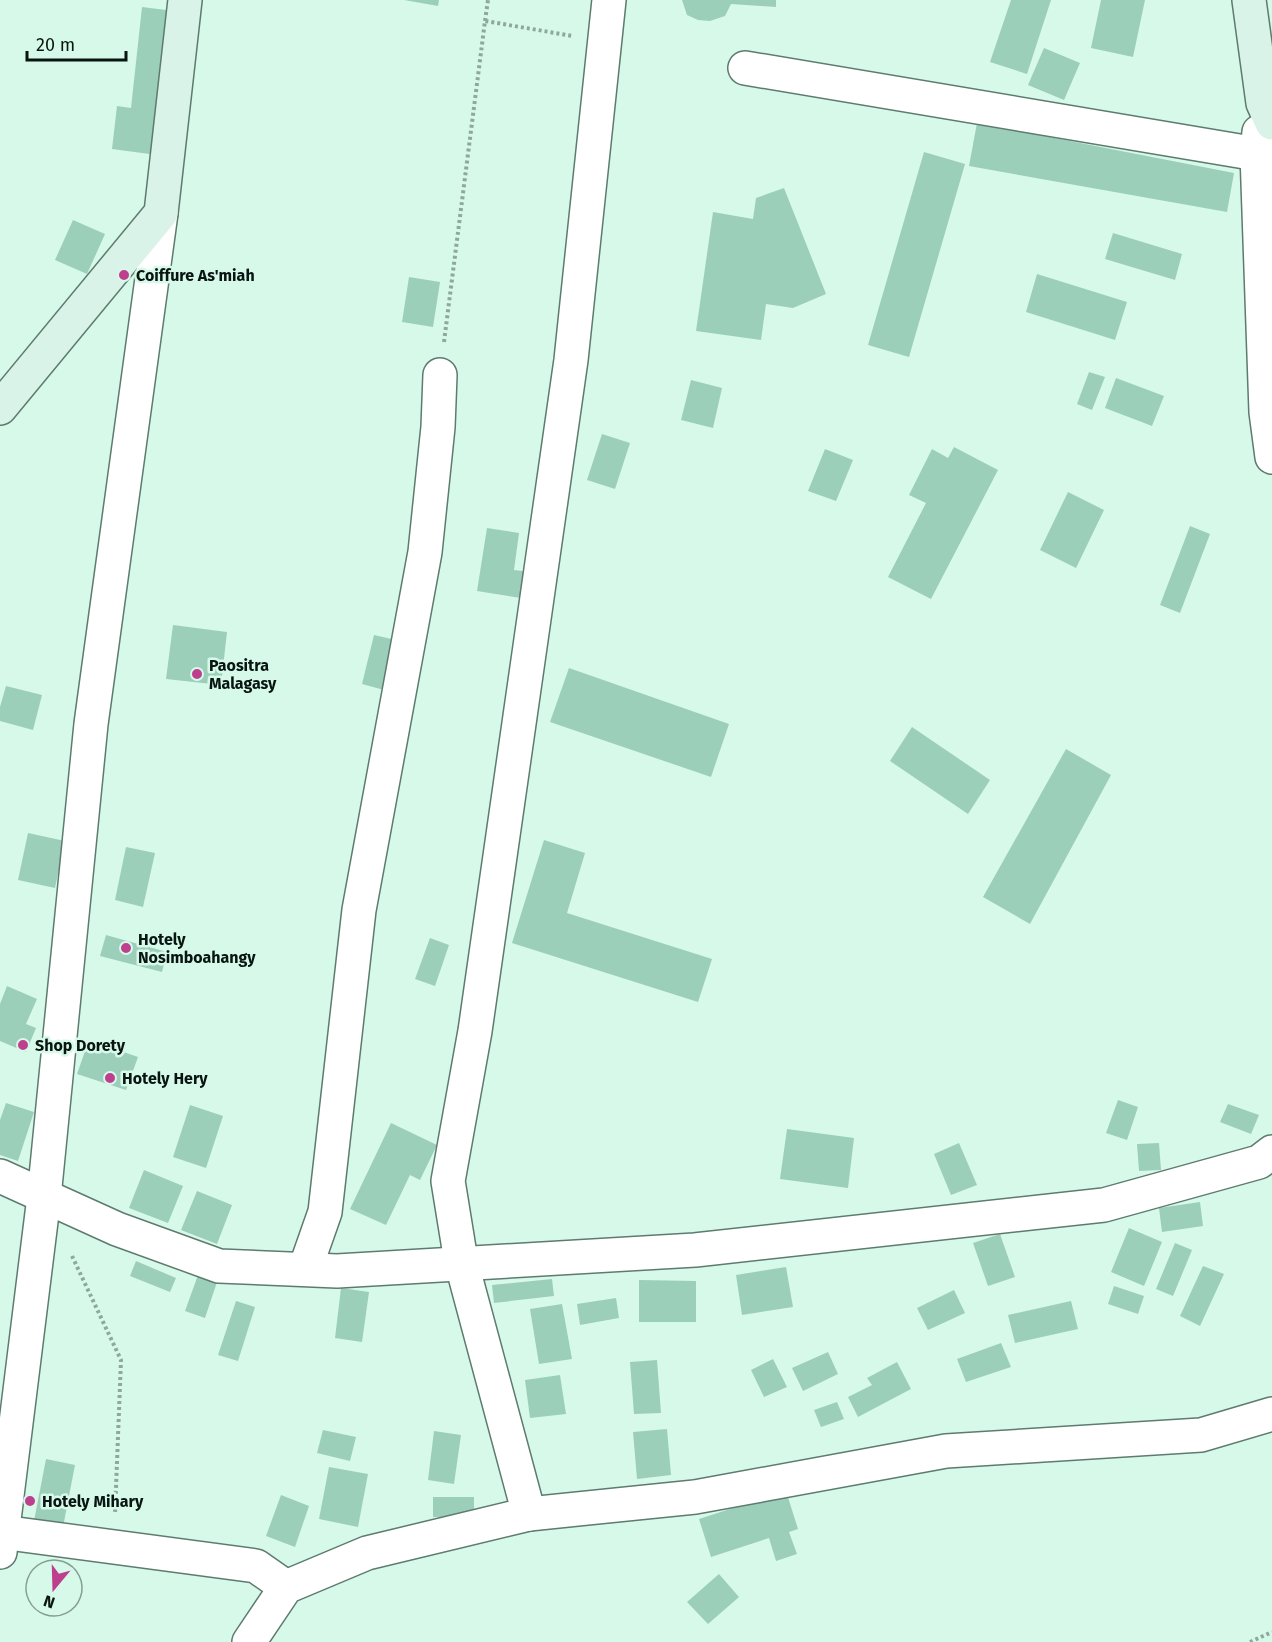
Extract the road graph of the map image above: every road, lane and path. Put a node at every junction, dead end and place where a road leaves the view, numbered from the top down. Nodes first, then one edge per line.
1 (185, 0) edge
2 (488, 0) edge
3 (609, 0) edge
4 (1249, 0) edge
5 (485, 21) junction
6 (605, 41) junction
7 (745, 68) dead end
8 (1267, 113) edge
9 (1257, 154) junction
10 (160, 213) junction
11 (440, 375) joint
12 (0, 408) edge
13 (1272, 457) edge
14 (1272, 1152) edge
15 (0, 1176) edge
16 (44, 1197) junction
17 (68, 1248) dead end
18 (461, 1261) junction
19 (305, 1269) junction
20 (1272, 1413) edge
21 (529, 1514) junction
22 (1, 1542) edge
23 (113, 1547) junction
24 (286, 1587) junction
25 (1272, 1632) edge
26 (249, 1642) edge
27 (1250, 1642) edge

1 - 10 street
2 - 5 path
3 - 6 street
4 - 8 street
5 - 6 path
5 - 11 path
6 - 18 street
7 - 9 street
8 - 9 street
9 - 13 street
10 - 12 street
10 - 16 street
11 - 19 street
14 - 18 street
15 - 16 street
16 - 19 street
16 - 22 street
17 - 23 path
18 - 19 street
18 - 21 street
20 - 21 street
21 - 24 street
22 - 23 street
23 - 24 street
24 - 26 street
25 - 27 path

